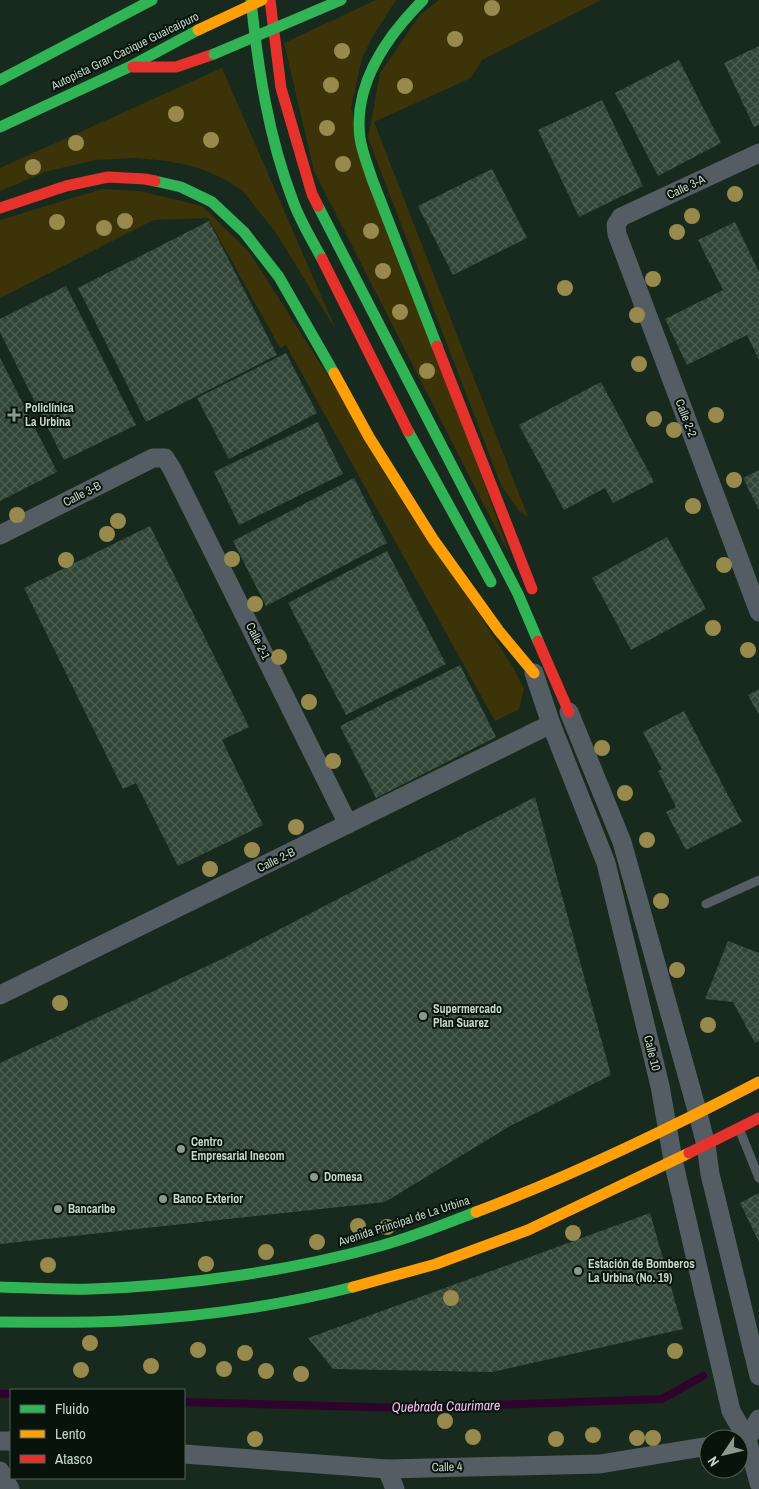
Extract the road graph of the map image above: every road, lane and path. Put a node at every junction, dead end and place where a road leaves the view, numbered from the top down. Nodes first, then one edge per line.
1 (152, 0) edge
2 (251, 0) edge
3 (262, 0) edge
4 (270, 0) edge
5 (340, 0) edge
6 (423, 0) edge
7 (129, 66) junction
8 (0, 80) edge
9 (0, 127) edge
10 (759, 153) edge
11 (0, 208) edge
12 (616, 225) joint
13 (165, 458) joint
14 (0, 535) edge
15 (496, 590) dead end
16 (536, 599) dead end
17 (759, 612) edge
18 (516, 632) dead end
19 (563, 669) dead end
20 (534, 673) junction
21 (569, 712) junction
22 (551, 724) junction
23 (348, 824) junction
24 (759, 880) edge
25 (706, 904) dead end
26 (0, 996) edge
27 (759, 1082) edge
28 (698, 1114) junction
29 (759, 1118) edge
30 (740, 1128) junction
31 (667, 1130) junction
32 (706, 1145) junction
33 (673, 1160) junction
34 (759, 1178) edge
35 (0, 1287) edge
36 (0, 1322) edge
37 (759, 1376) edge
38 (759, 1420) edge
39 (742, 1429) edge
40 (749, 1436) edge
41 (749, 1442) edge
42 (699, 1448) edge
43 (185, 1454) edge
44 (387, 1468) junction
45 (0, 1471) edge
46 (759, 1483) edge
47 (10, 1489) edge
48 (395, 1489) edge

1 - 8 main road
2 - 15 main road
3 - 7 main road, Autopista Gran Cacique Guaicaipuro, bridge
4 - 21 main road
5 - 7 main road, bridge
6 - 16 main road
7 - 9 main road, Autopista Gran Cacique Guaicaipuro
10 - 12 street, Calle 3-A
11 - 20 main road
12 - 17 street, Calle 2-2
13 - 14 street, Calle 3-B
13 - 23 street, Calle 2-1
18 - 20 main road
19 - 21 main road
20 - 22 street, Calle 10
21 - 28 street
22 - 23 street, Calle 2-B
22 - 31 street, Calle 10
23 - 26 street, Calle 2-B
24 - 25 lane
27 - 28 main road, Avenida Principal de La Urbina
28 - 31 main road, Avenida Principal de La Urbina
28 - 32 street
29 - 30 main road
30 - 32 main road
30 - 34 lane
31 - 33 street, Calle 10
31 - 35 main road, Avenida Principal de La Urbina
32 - 33 main road
32 - 37 street
33 - 36 main road
33 - 39 street, Calle 10
38 - 40 street
41 - 46 street, Calle 10
42 - 44 street, Calle 4
43 - 44 street, Calle 4
44 - 48 street
45 - 47 street

